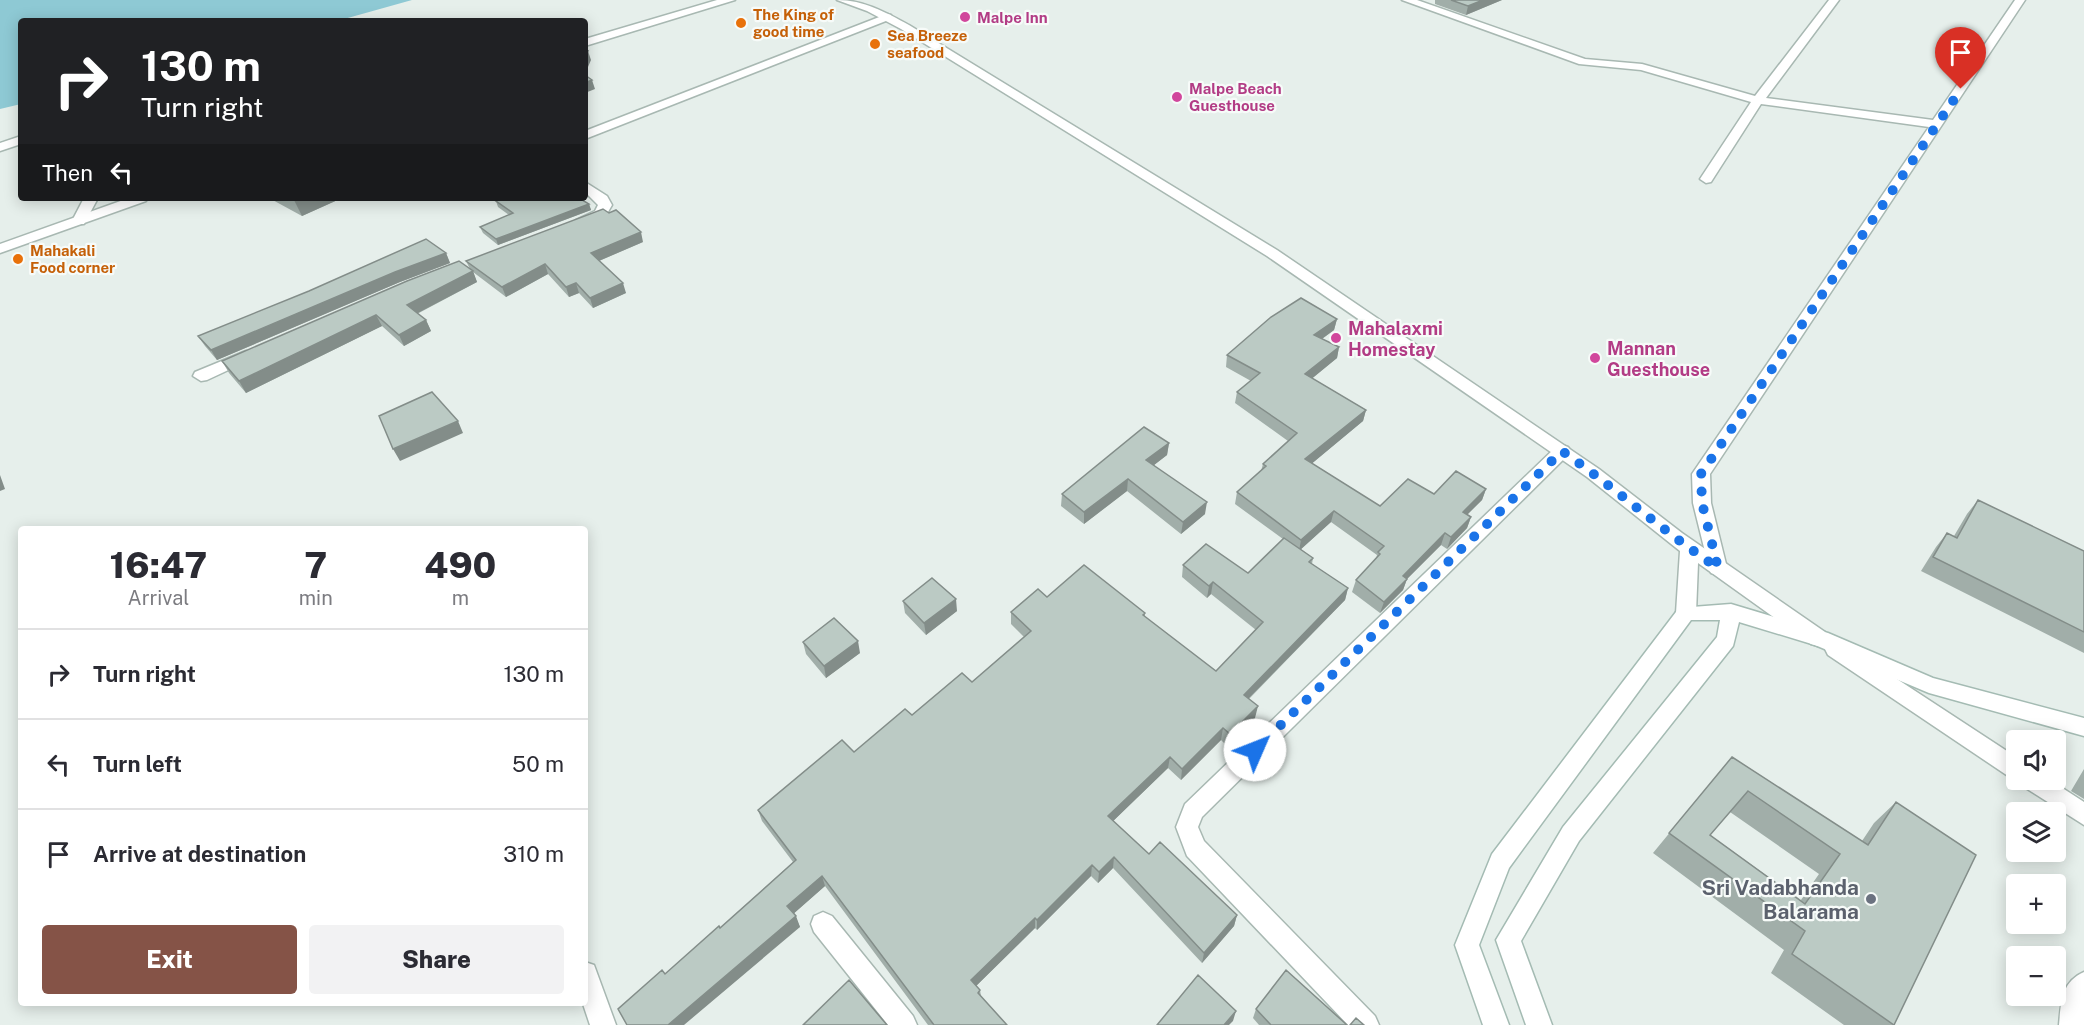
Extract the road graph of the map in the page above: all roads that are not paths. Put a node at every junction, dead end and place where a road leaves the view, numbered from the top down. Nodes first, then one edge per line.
1 (730, 0) edge
2 (842, 0) edge
3 (1407, 0) edge
4 (1834, 0) edge
5 (2020, 0) edge
6 (887, 17) junction
7 (588, 42) edge
8 (1758, 100) junction
9 (1937, 124) junction
10 (588, 134) edge
11 (18, 141) edge
12 (0, 147) edge
13 (1706, 179) dead end
14 (588, 188) edge
15 (90, 201) edge
16 (133, 201) edge
17 (78, 221) junction
18 (567, 226) edge
19 (0, 249) edge
20 (264, 348) edge
21 (201, 376) dead end
22 (1562, 451) junction
23 (1689, 549) junction
24 (1718, 568) junction
25 (1731, 612) junction
26 (1686, 613) junction
27 (1821, 639) junction
28 (2084, 727) edge
29 (2006, 762) edge
30 (2047, 790) edge
31 (2084, 814) edge
32 (823, 924) dead end
33 (588, 982) edge
34 (2084, 985) edge
35 (603, 1025) edge
36 (904, 1025) edge
37 (1366, 1025) edge
38 (1496, 1025) edge
39 (1539, 1025) edge
40 (2072, 1025) edge

1 - 7 street
2 - 6 street
3 - 8 street
4 - 8 street
5 - 9 street
6 - 10 street
6 - 22 street
8 - 9 street
8 - 13 street
9 - 24 street
11 - 12 street
14 - 18 street
15 - 17 street
16 - 17 street
17 - 19 street
20 - 21 street
22 - 23 street
22 - 37 street
23 - 24 street
23 - 26 street
24 - 27 street
25 - 26 street
25 - 27 street
25 - 39 street
26 - 38 street
27 - 28 street
27 - 29 street
30 - 31 street
32 - 36 street
33 - 35 street
34 - 40 street

